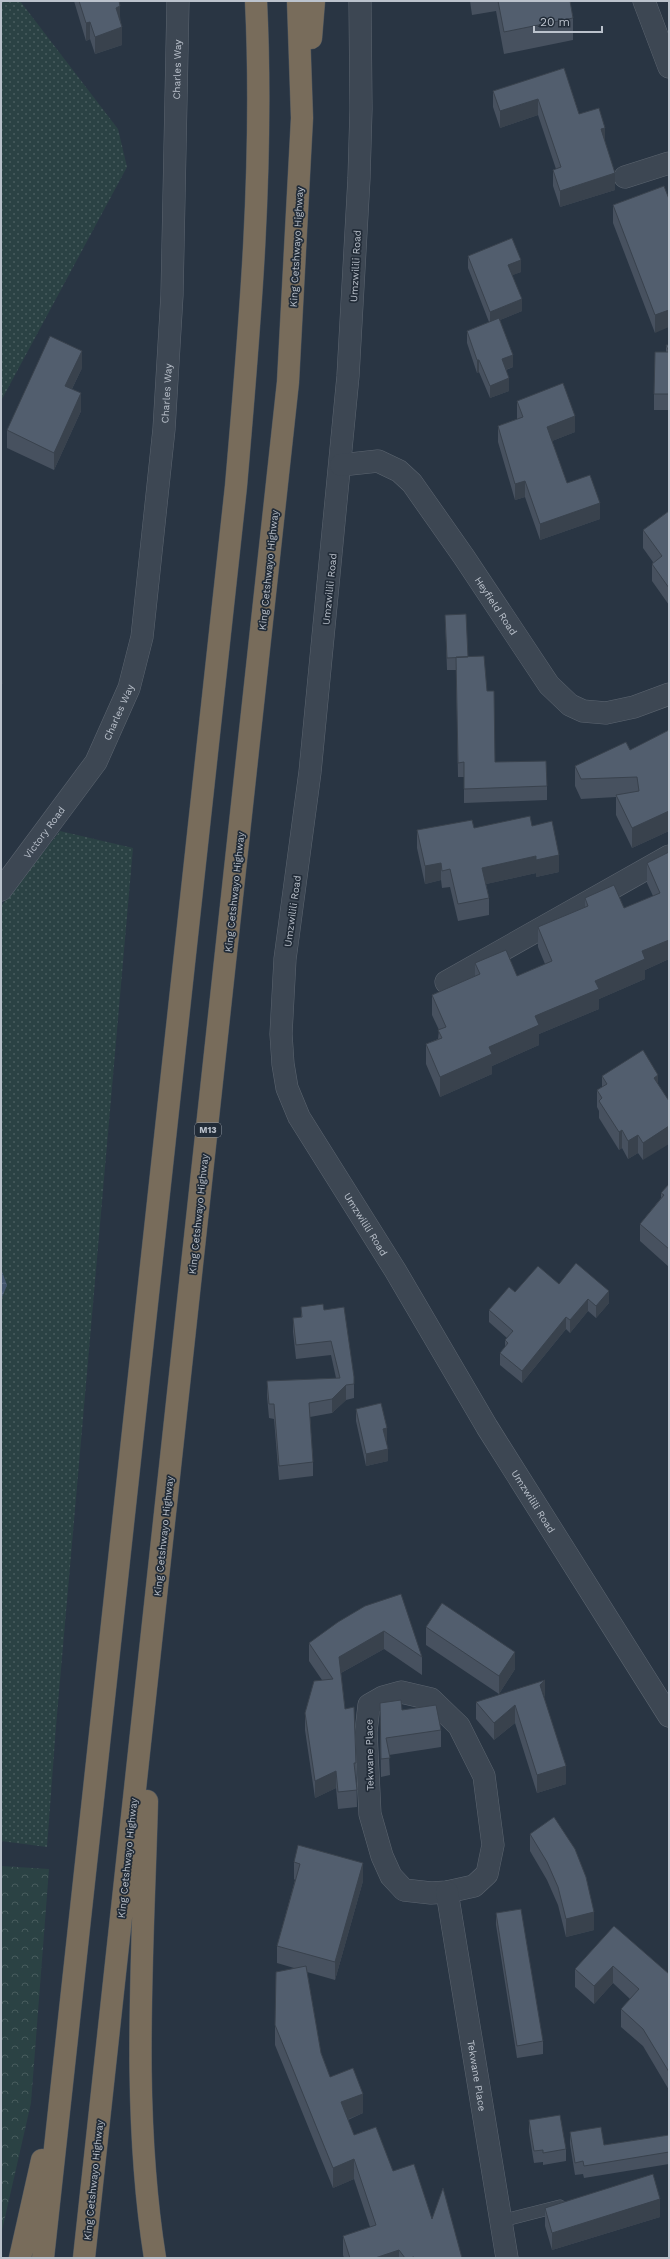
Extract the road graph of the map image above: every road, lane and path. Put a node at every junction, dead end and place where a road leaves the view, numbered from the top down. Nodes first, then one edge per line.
1 (178, 1) edge
2 (256, 1) edge
3 (298, 1) edge
4 (314, 1) edge
5 (360, 1) edge
6 (644, 1) edge
7 (669, 66) edge
8 (302, 118) junction
9 (669, 163) edge
10 (625, 177) dead end
11 (341, 465) junction
12 (669, 694) edge
13 (88, 774) joint
14 (669, 856) edge
15 (1, 890) edge
16 (446, 982) dead end
17 (150, 1654) junction
18 (669, 1716) edge
19 (447, 1892) junction
20 (61, 2085) junction
21 (574, 2203) edge
22 (501, 2222) junction
23 (20, 2258) edge
24 (43, 2258) edge
25 (84, 2258) edge
26 (155, 2258) edge
27 (507, 2258) edge

1 - 13 street, Charles Way
2 - 20 highway
3 - 8 highway, King Cetshwayo Highway / M13
4 - 8 highway
5 - 11 street, Umzwilili Road
6 - 7 street
8 - 17 highway, King Cetshwayo Highway / M13
9 - 10 street
11 - 12 street, Heyfield Road
11 - 18 street, Umzwilili Road
13 - 15 street, Victory Road
14 - 16 street
17 - 25 highway, King Cetshwayo Highway / M13
17 - 26 highway
19 - 19 street, Tekwane Place
19 - 22 street, Tekwane Place
20 - 23 highway
20 - 24 highway
21 - 22 lane
22 - 27 street, Tekwane Place

